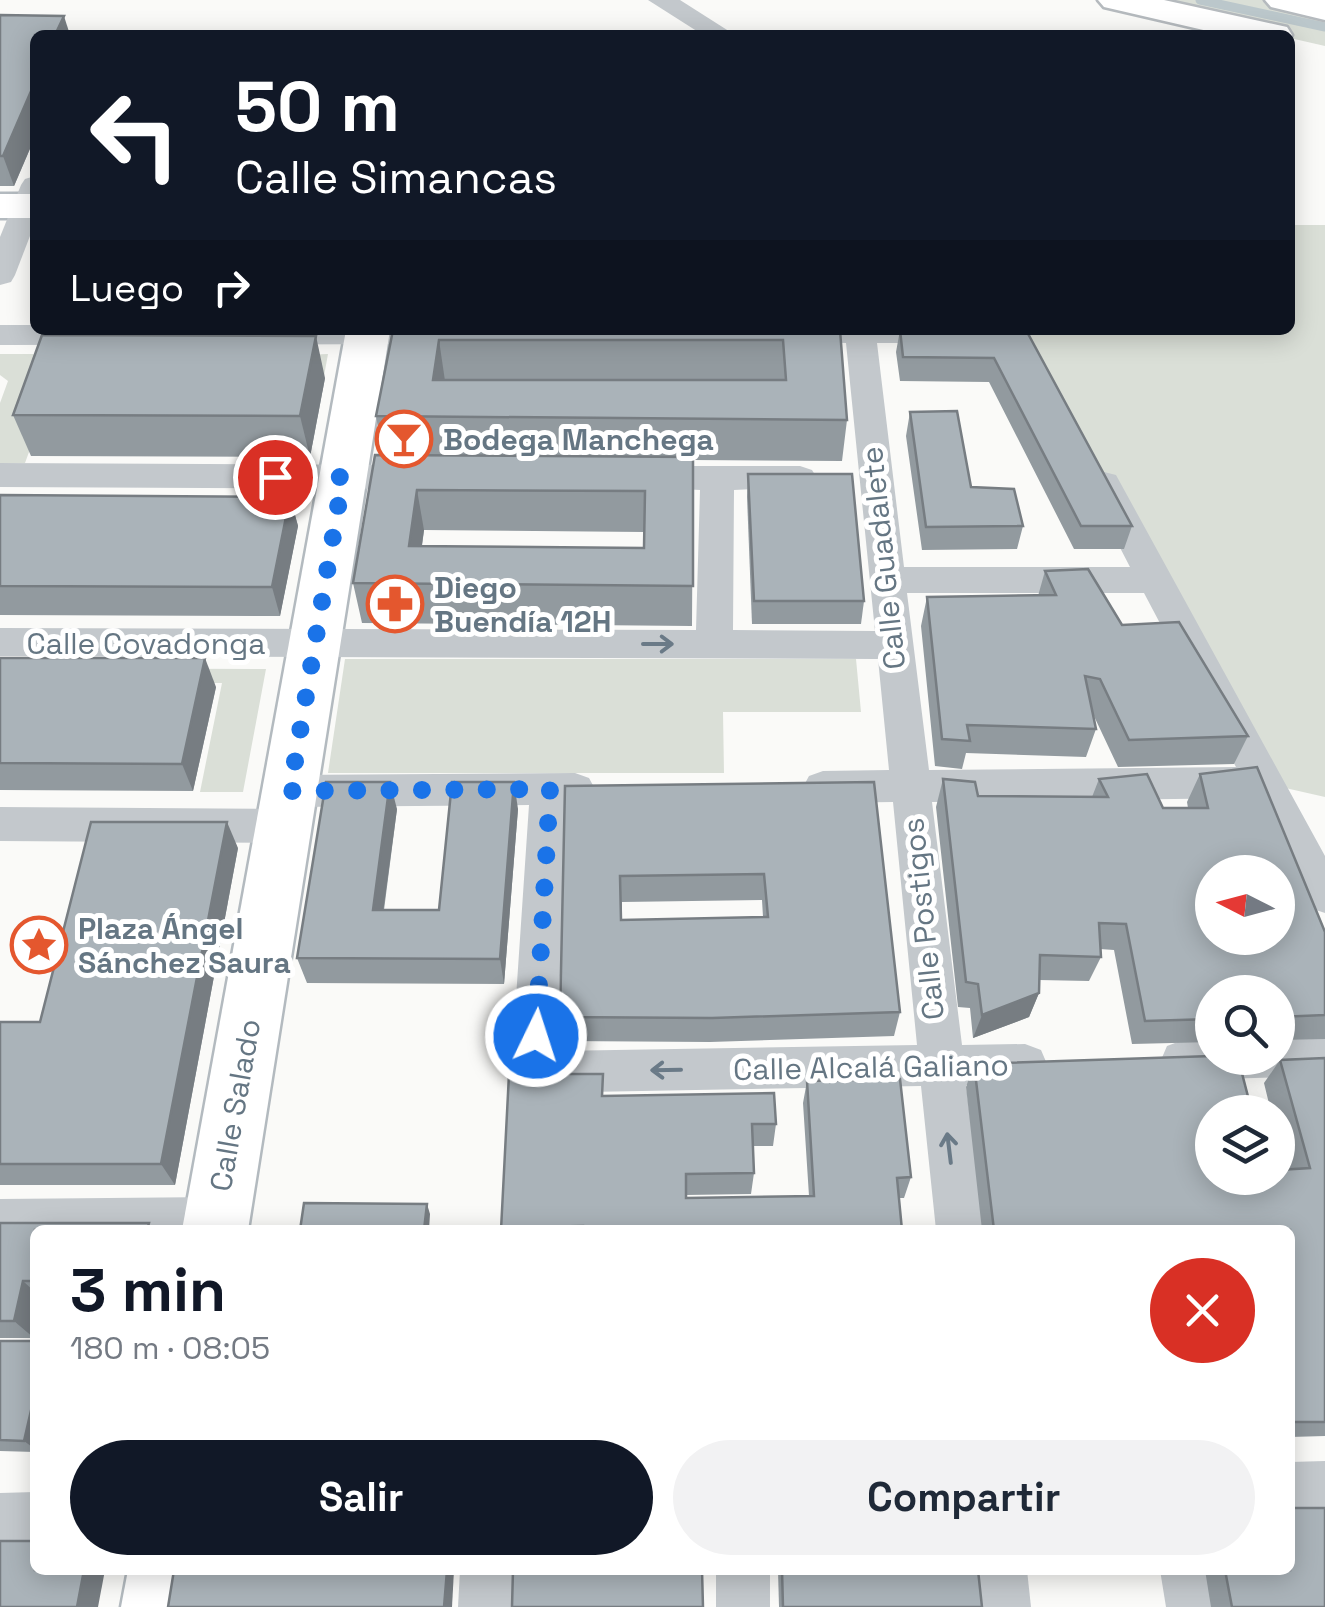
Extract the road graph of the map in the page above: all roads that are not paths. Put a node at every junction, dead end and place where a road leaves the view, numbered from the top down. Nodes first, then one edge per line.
1 (662, 0) edge
2 (1116, 0) edge
3 (1282, 0) edge
4 (1325, 9) edge
5 (713, 30) edge
6 (1251, 30) edge
7 (24, 201) edge
8 (0, 275) edge
9 (0, 335) edge
10 (30, 335) edge
11 (367, 335) edge
12 (860, 335) edge
13 (1090, 457) edge
14 (0, 475) edge
15 (343, 477) junction
16 (458, 478) edge
17 (597, 478) edge
18 (716, 478) junction
19 (874, 478) junction
20 (885, 580) junction
21 (1154, 580) junction
22 (0, 642) edge
23 (315, 643) junction
24 (714, 644) junction
25 (893, 645) junction
26 (1264, 783) junction
27 (909, 786) junction
28 (789, 787) edge
29 (610, 788) edge
30 (550, 789) junction
31 (287, 809) junction
32 (0, 824) edge
33 (1325, 895) edge
34 (1325, 1056) edge
35 (1295, 1057) edge
36 (1195, 1060) edge
37 (1133, 1061) edge
38 (1075, 1063) edge
39 (939, 1066) junction
40 (0, 1222) edge
41 (215, 1225) edge
42 (959, 1225) edge
43 (1295, 1488) edge
44 (1325, 1488) edge
45 (30, 1518) edge
46 (0, 1519) edge
47 (164, 1575) edge
48 (487, 1575) edge
49 (743, 1575) edge
50 (1001, 1575) edge
51 (1188, 1575) edge
52 (158, 1607) edge
53 (485, 1607) edge
54 (743, 1607) edge
55 (1004, 1607) edge
56 (1193, 1607) edge

1 - 5 street
2 - 6 street
3 - 4 street
7 - 8 street
9 - 10 street
11 - 15 street, Calle Salado
12 - 19 street, Calle Guadalete
13 - 21 street
14 - 15 street
15 - 16 street
15 - 23 street, Calle Salado
17 - 18 street
18 - 19 street
18 - 24 street
19 - 20 street, Calle Guadalete
20 - 21 street
20 - 25 street, Calle Guadalete
21 - 26 street
22 - 23 street, Calle Covadonga
23 -> 24 street, Calle Covadonga
23 - 31 street, Calle Salado
24 - 25 street, Calle Covadonga
25 - 27 street, Calle Guadalete
26 - 27 street
26 - 33 street
27 - 28 street
27 - 39 street, Calle Postigos
29 - 30 street
30 - 31 street
39 -> 30 street, Calle Alcalá Galiano
31 - 32 street
31 - 41 street, Calle Salado
34 - 35 street
36 - 37 street
38 - 39 street, Calle Alcalá Galiano
42 -> 39 street, Calle Postigos
40 - 41 street
43 - 44 street
45 - 46 street
47 - 52 street
48 - 53 street
49 - 54 street
50 - 55 street
51 - 56 street

